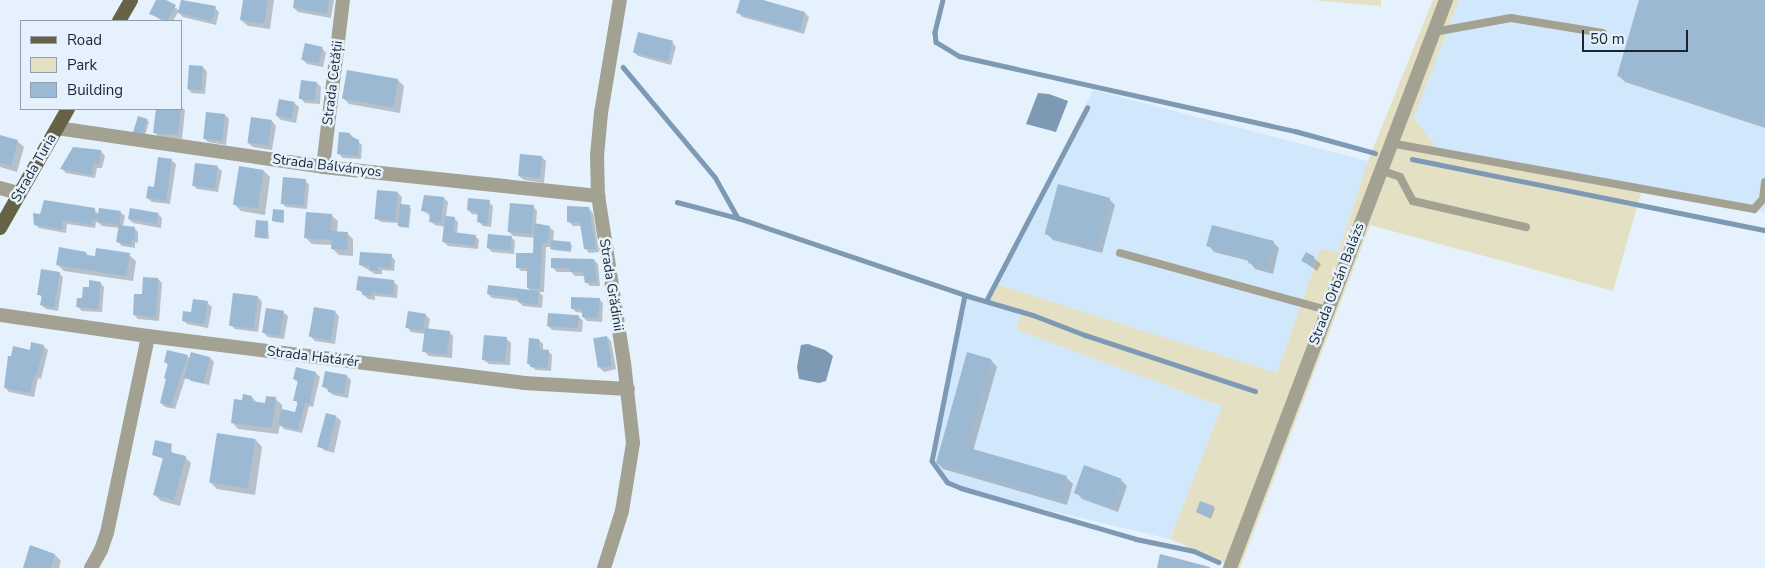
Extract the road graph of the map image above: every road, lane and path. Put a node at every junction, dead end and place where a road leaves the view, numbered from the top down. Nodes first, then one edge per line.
1 (131, 0) edge
2 (343, 0) edge
3 (620, 0) edge
4 (1446, 0) edge
5 (120, 20) edge
6 (1434, 32) junction
7 (1603, 34) dead end
8 (67, 110) edge
9 (58, 128) junction
10 (1390, 143) junction
11 (323, 166) junction
12 (1380, 170) junction
13 (1765, 182) edge
14 (0, 188) edge
15 (19, 193) junction
16 (598, 196) junction
17 (1526, 227) dead end
18 (0, 228) edge
19 (1120, 253) dead end
20 (1327, 310) junction
21 (0, 314) edge
22 (148, 336) junction
23 (628, 389) junction
24 (91, 568) edge
25 (604, 568) edge
26 (1230, 568) edge

1 - 5 main road
2 - 11 street, Strada Cetății
3 - 16 street, Strada Grădinii
4 - 6 street, Strada Orbán Balázs
6 - 7 lane
6 - 10 street, Strada Orbán Balázs
8 - 9 main road, Strada Turia
9 - 11 street, Strada Bálványos
9 - 15 main road, Strada Turia
10 - 12 street, Strada Orbán Balázs
10 - 13 lane
11 - 16 street, Strada Bálványos
12 - 17 lane
12 - 20 street, Strada Orbán Balázs
14 - 15 street
15 - 18 main road, Strada Turia
16 - 23 street, Strada Grădinii
19 - 20 lane
20 - 26 street, Strada Orbán Balázs
21 - 22 street, Strada Határér
22 - 23 street, Strada Határér
22 - 24 street
23 - 25 street, Strada Grădinii

